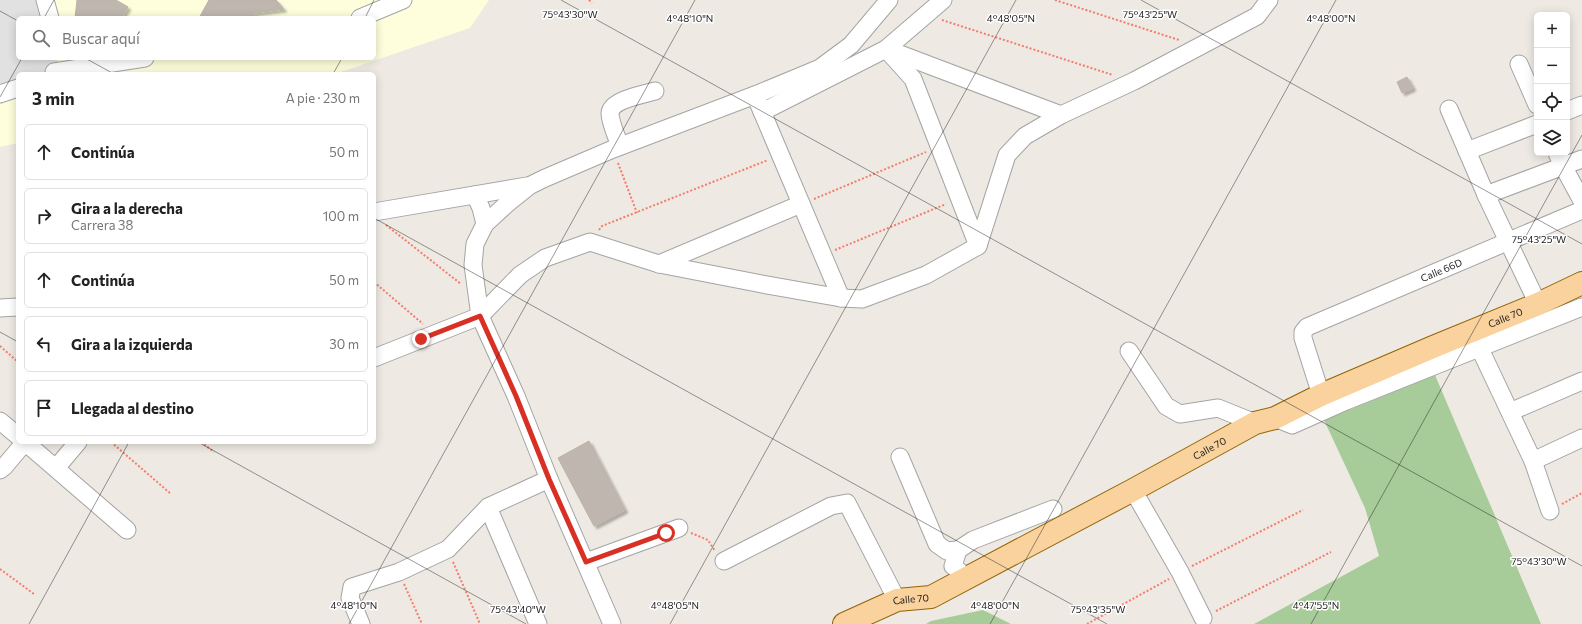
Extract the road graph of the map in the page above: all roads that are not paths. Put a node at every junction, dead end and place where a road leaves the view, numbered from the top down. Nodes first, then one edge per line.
1 (45, 0) edge
2 (402, 0) edge
3 (889, 0) edge
4 (944, 0) edge
5 (1269, 0) edge
6 (49, 16) edge
7 (365, 16) edge
8 (886, 49) junction
9 (126, 60) edge
10 (1519, 64) dead end
11 (55, 68) edge
12 (16, 89) edge
13 (655, 91) dead end
14 (0, 94) edge
15 (755, 95) junction
16 (1534, 98) edge
17 (1582, 105) edge
18 (1449, 109) dead end
19 (1570, 110) edge
20 (762, 112) junction
21 (1061, 115) junction
22 (1534, 125) edge
23 (616, 148) junction
24 (1467, 151) junction
25 (1582, 159) edge
26 (1560, 160) edge
27 (529, 186) junction
28 (475, 195) junction
29 (1486, 195) junction
30 (1582, 201) edge
31 (801, 204) junction
32 (1582, 210) edge
33 (376, 212) edge
34 (486, 224) junction
35 (1509, 242) junction
36 (978, 246) junction
37 (659, 264) junction
38 (1582, 283) edge
39 (841, 298) junction
40 (1538, 304) junction
41 (16, 307) edge
42 (1582, 307) edge
43 (0, 308) edge
44 (480, 316) junction
45 (1480, 349) junction
46 (1129, 351) dead end
47 (376, 357) edge
48 (1582, 381) edge
49 (1321, 395) junction
50 (1510, 412) junction
51 (1265, 420) junction
52 (0, 421) edge
53 (16, 434) edge
54 (1582, 438) edge
55 (23, 444) edge
56 (27, 444) edge
57 (76, 444) edge
58 (900, 457) dead end
59 (1533, 461) junction
60 (56, 468) junction
61 (0, 470) edge
62 (549, 479) junction
63 (1133, 490) junction
64 (488, 507) junction
65 (1053, 509) dead end
66 (1550, 511) road end
67 (679, 528) road end
68 (127, 530) dead end
69 (958, 550) junction
70 (724, 560) road end
71 (586, 562) junction
72 (967, 578) junction
73 (897, 600) junction
74 (1203, 618) road end
75 (361, 624) edge
76 (538, 624) edge
77 (612, 624) edge
78 (844, 624) edge

1 - 6 street
2 - 7 street
3 - 15 street
4 - 8 street
5 - 21 street
8 - 20 street
8 - 21 street
8 - 36 street
9 - 11 street
10 - 16 street
12 - 14 street
13 - 23 street
15 - 20 street
15 - 23 street
17 - 19 street
18 - 24 street
20 - 31 street
21 - 36 street
22 - 24 street
23 - 27 street
24 - 29 street
25 - 26 street
26 - 29 street
26 - 30 street
27 - 28 street
27 - 34 street
28 - 33 street
28 - 34 street
29 - 35 street
31 - 37 street
31 - 39 street
32 - 35 street, Calle 66D
34 - 44 street
35 - 40 street
35 - 49 street, Calle 66D
36 - 39 street
37 - 39 street
37 - 44 street
38 - 40 main road, Calle 70
40 - 49 main road, Calle 70
41 - 43 street
42 - 45 street
44 - 47 street
44 - 62 street
45 - 50 street
45 - 51 street
46 - 51 street
48 - 50 street
49 - 51 main road, Calle 70
50 - 59 street
51 - 63 main road, Calle 70
52 - 53 street
54 - 59 street
55 - 61 street
56 - 60 street
57 - 60 street
58 - 69 street
59 - 66 street
60 - 68 street
62 - 64 street
62 - 71 street
63 - 72 main road, Calle 70
63 - 74 street
64 - 75 street
64 - 76 street
65 - 69 street
67 - 71 street
69 - 72 street
70 - 73 street
71 - 77 street
72 - 73 main road, Calle 70
73 - 78 main road, Calle 70

